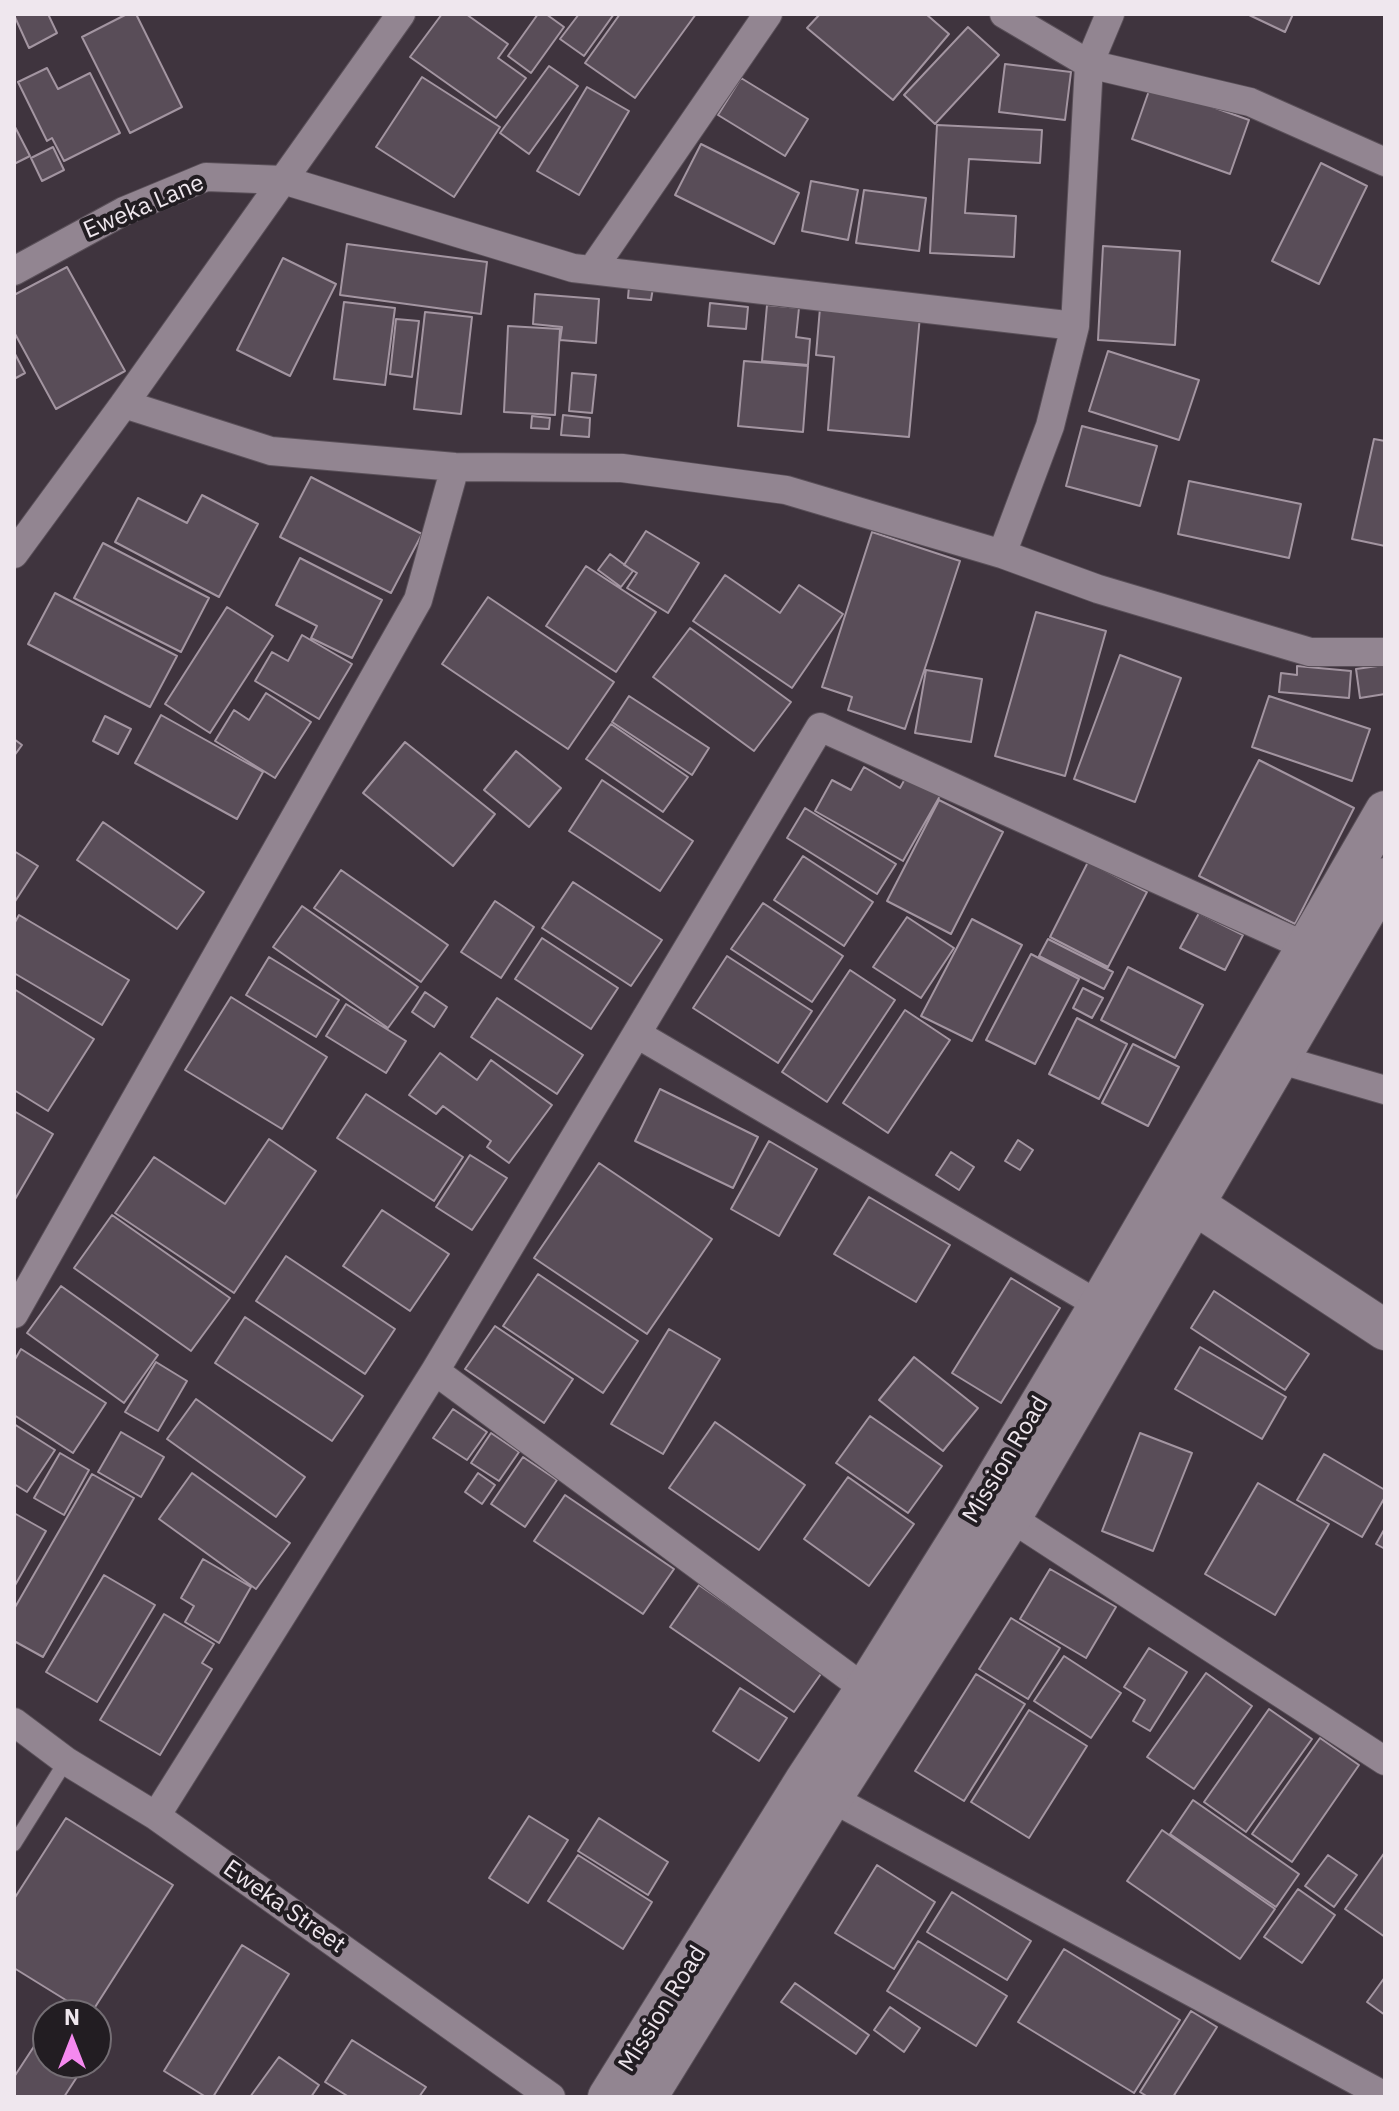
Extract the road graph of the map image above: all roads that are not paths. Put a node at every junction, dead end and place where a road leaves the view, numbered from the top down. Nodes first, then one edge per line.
1 (401, 14) edge
2 (768, 14) edge
3 (1004, 14) edge
4 (1110, 14) edge
5 (1089, 64) junction
6 (1385, 162) edge
7 (283, 180) junction
8 (592, 270) junction
9 (14, 271) edge
10 (1075, 326) junction
11 (124, 404) junction
12 (455, 467) junction
13 (14, 554) edge
14 (1002, 554) junction
15 (1385, 652) edge
16 (1385, 811) edge
17 (1385, 878) edge
18 (1305, 946) junction
19 (637, 1034) junction
20 (1278, 1059) junction
21 (1385, 1090) edge
22 (1194, 1204) junction
23 (1099, 1305) junction
24 (16, 1307) edge
25 (1385, 1330) edge
26 (435, 1371) junction
27 (1011, 1518) junction
28 (865, 1689) junction
29 (14, 1722) edge
30 (66, 1761) junction
31 (1385, 1761) edge
32 (818, 1790) junction
33 (156, 1816) junction
34 (14, 1844) edge
35 (1385, 2096) edge
36 (551, 2097) edge
37 (608, 2097) edge
38 (647, 2097) edge

1 - 7 street
2 - 8 street
3 - 5 street
4 - 5 street
5 - 6 street
5 - 10 street
7 - 8 street, Eweka Lane
7 - 9 street, Eweka Lane
7 - 11 street
8 - 10 street, Eweka Lane
10 - 14 street
11 - 12 street
11 - 13 street
12 - 14 street
12 - 24 street
14 - 15 street
16 - 18 street, Mission Road
17 - 20 street, Mission Road
18 - 19 street
18 - 23 street, Mission Road
19 - 23 street
19 - 26 street
20 - 21 street
20 - 22 street, Mission Road
22 - 25 street
22 - 27 street, Mission Road
23 - 28 street, Mission Road
26 - 28 street
26 - 33 street
27 - 31 street
27 - 32 street, Mission Road
28 - 32 street, Mission Road
29 - 30 street, Eweka Street
30 - 33 street, Eweka Street
30 - 34 lane
32 - 35 street
32 - 37 street, Mission Road
32 - 38 street, Mission Road
33 - 36 street, Eweka Street

